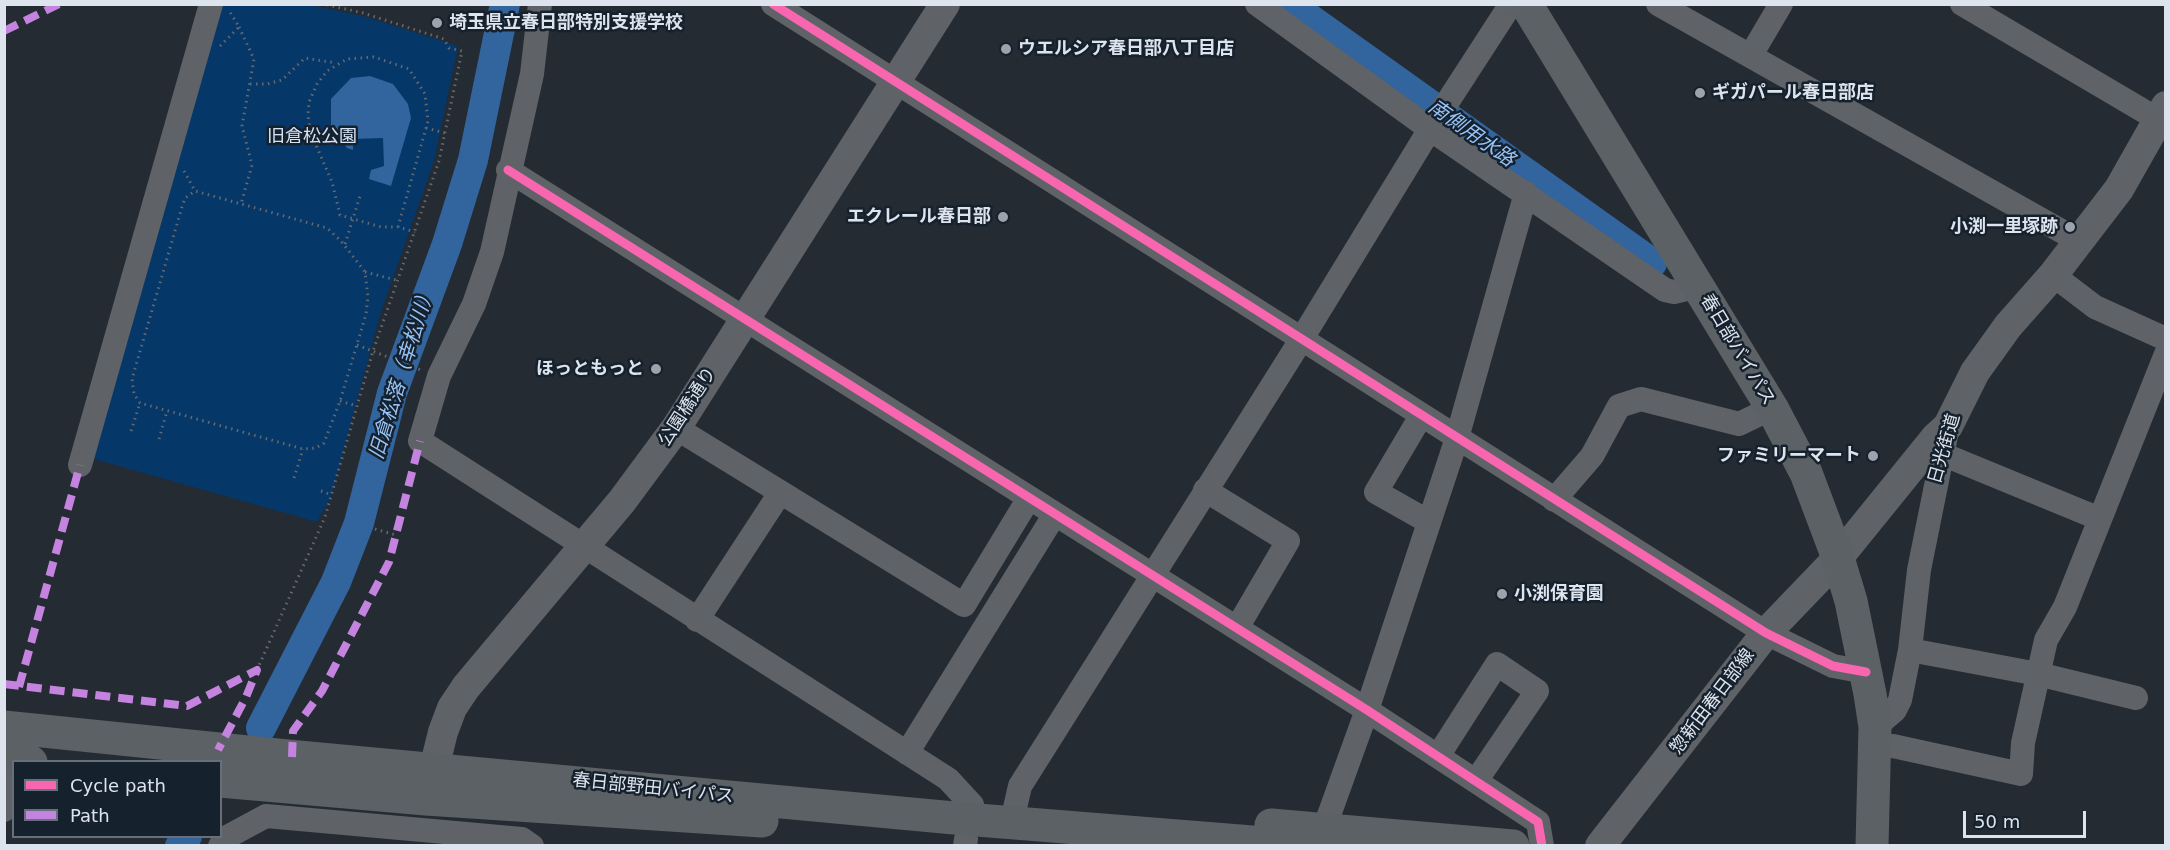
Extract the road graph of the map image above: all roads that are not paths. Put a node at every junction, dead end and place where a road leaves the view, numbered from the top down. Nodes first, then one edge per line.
1 (211, 4) edge
2 (540, 4) edge
3 (773, 4) edge
4 (945, 4) edge
5 (1257, 4) edge
6 (1511, 4) edge
7 (1526, 4) edge
8 (1658, 4) edge
9 (1781, 4) edge
10 (1962, 4) edge
11 (1751, 55) junction
12 (894, 82) junction
13 (2162, 113) edge
14 (1438, 117) junction
15 (508, 170) junction
16 (1526, 193) junction
17 (2079, 241) junction
18 (2053, 275) junction
19 (1699, 286) junction
20 (746, 320) junction
21 (2166, 339) edge
22 (1301, 340) junction
23 (2166, 354) edge
24 (1772, 408) junction
25 (1421, 416) junction
26 (676, 428) junction
27 (1457, 438) junction
28 (1945, 440) junction
29 (80, 465) dead end
30 (1205, 490) junction
31 (780, 493) junction
32 (1029, 498) junction
33 (1554, 500) junction
34 (1055, 514) junction
35 (2100, 519) junction
36 (1429, 522) junction
37 (584, 548) junction
38 (1838, 558) junction
39 (1151, 574) junction
40 (697, 620) junction
41 (1237, 628) junction
42 (1766, 633) junction
43 (1910, 650) junction
44 (1866, 672) junction
45 (2038, 674) junction
46 (2136, 698) dead end
47 (1367, 710) junction
48 (4, 727) edge
49 (1875, 737) junction
50 (907, 753) junction
51 (1438, 756) junction
52 (169, 760) edge
53 (222, 770) edge
54 (12, 777) edge
55 (222, 781) edge
56 (1476, 782) junction
57 (770, 801) junction
58 (972, 805) junction
59 (1015, 808) junction
60 (4, 810) edge
61 (425, 811) edge
62 (1313, 837) edge
63 (981, 843) edge
64 (220, 846) edge
65 (532, 846) edge
66 (1038, 846) edge
67 (1513, 846) edge
68 (1542, 846) edge
69 (1599, 846) edge
70 (1872, 846) edge

1 - 29 street
2 - 15 street
3 - 12 street
4 - 12 main road, 公園橋通り
5 - 14 street
6 - 14 street
7 - 19 highway, 春日部バイパス
8 - 11 street
9 - 11 street
10 - 13 street
11 - 17 street
12 - 20 main road, 公園橋通り
12 - 22 street
13 - 17 main road, 日光街道
14 - 16 street
14 - 22 street
15 - 20 street
15 - 37 street
16 - 19 street
16 - 27 street
17 - 18 main road, 日光街道
18 - 21 street
18 - 28 main road, 日光街道
19 - 24 highway, 春日部バイパス
20 - 26 main road, 公園橋通り
20 - 32 street
22 - 25 street
22 - 30 street
23 - 35 street
24 - 33 street
24 - 38 highway, 春日部バイパス
25 - 27 street
25 - 36 street
26 - 31 street
26 - 37 main road, 公園橋通り
27 - 33 street
27 - 36 street
28 - 35 street
28 - 38 main road, 惣新田春日部線
28 - 43 street, 日光街道
30 - 39 street
30 - 41 street
31 - 32 street
31 - 40 street
32 - 34 street
33 - 42 street
34 - 39 street
34 - 50 street
35 - 45 street
36 - 47 street
37 - 40 street
37 - 61 main road, 公園橋通り
38 - 42 main road, 惣新田春日部線
38 - 44 highway, 春日部バイパス
39 - 41 street
39 - 59 street
40 - 50 street
41 - 47 street
42 - 44 street
42 - 69 main road, 惣新田春日部線
43 - 45 street
43 - 49 street, 日光街道
44 - 49 highway, 春日部バイパス
45 - 46 street
45 - 49 street
47 - 51 street
47 - 62 street
48 - 52 highway, 春日部野田バイパス
49 - 70 highway
50 - 58 street
51 - 56 street
51 - 56 street
53 - 61 highway, 春日部野田バイパス
54 - 60 street
55 - 61 highway, 春日部野田バイパス
56 - 68 street
57 - 58 highway
57 - 61 highway, 春日部野田バイパス
57 - 62 highway, 春日部野田バイパス
58 - 59 highway
59 - 62 highway
61 - 63 highway, 春日部野田バイパス
61 - 64 street
61 - 65 street
62 - 67 highway
63 - 66 highway, 春日部野田バイパス

